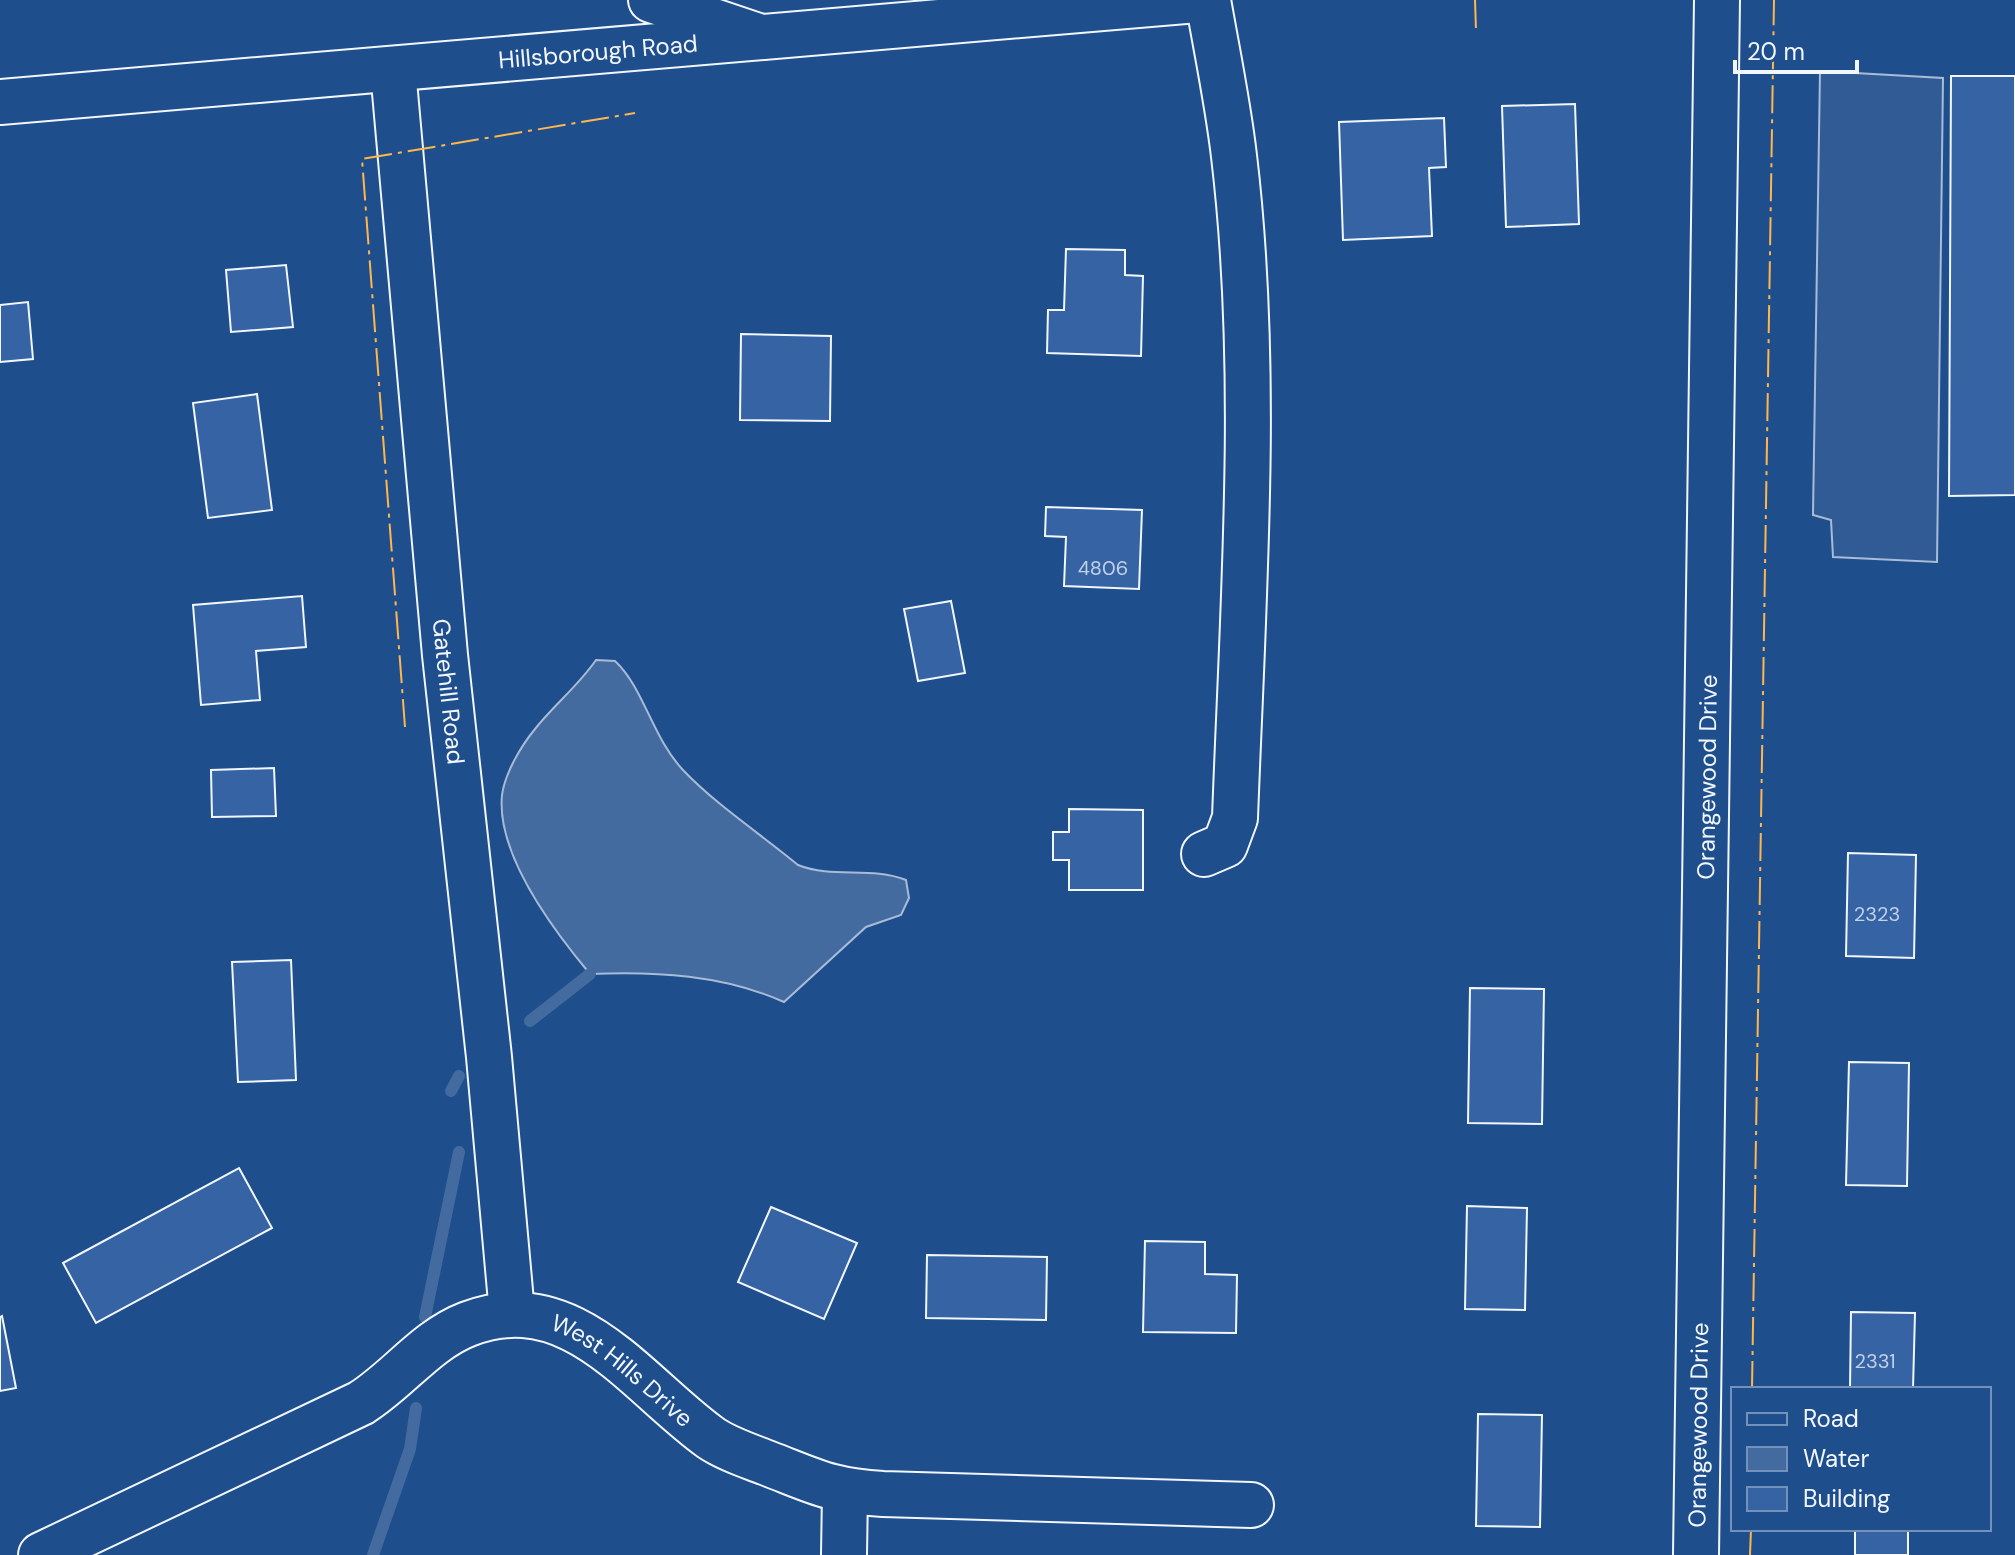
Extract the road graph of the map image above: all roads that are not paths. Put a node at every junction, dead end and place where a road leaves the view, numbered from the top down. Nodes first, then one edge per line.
1 (651, 0) edge
2 (1197, 0) edge
3 (1208, 0) edge
4 (1717, 0) edge
5 (854, 14) edge
6 (761, 37) junction
7 (393, 70) junction
8 (0, 102) edge
9 (1204, 854) dead end
10 (512, 1313) junction
11 (845, 1492) junction
12 (1251, 1505) dead end
13 (41, 1555) edge
14 (844, 1555) edge
15 (1696, 1555) edge

1 - 6 street
2 - 5 street, Hillsborough Road
3 - 9 street
4 - 15 street, Orangewood Drive
5 - 6 street, Hillsborough Road
6 - 7 street, Hillsborough Road
7 - 8 street, Hillsborough Road
7 - 10 street, Gatehill Road
10 - 11 street, West Hills Drive
10 - 13 street, West Hills Drive
11 - 12 street, West Hills Drive
11 - 14 street

